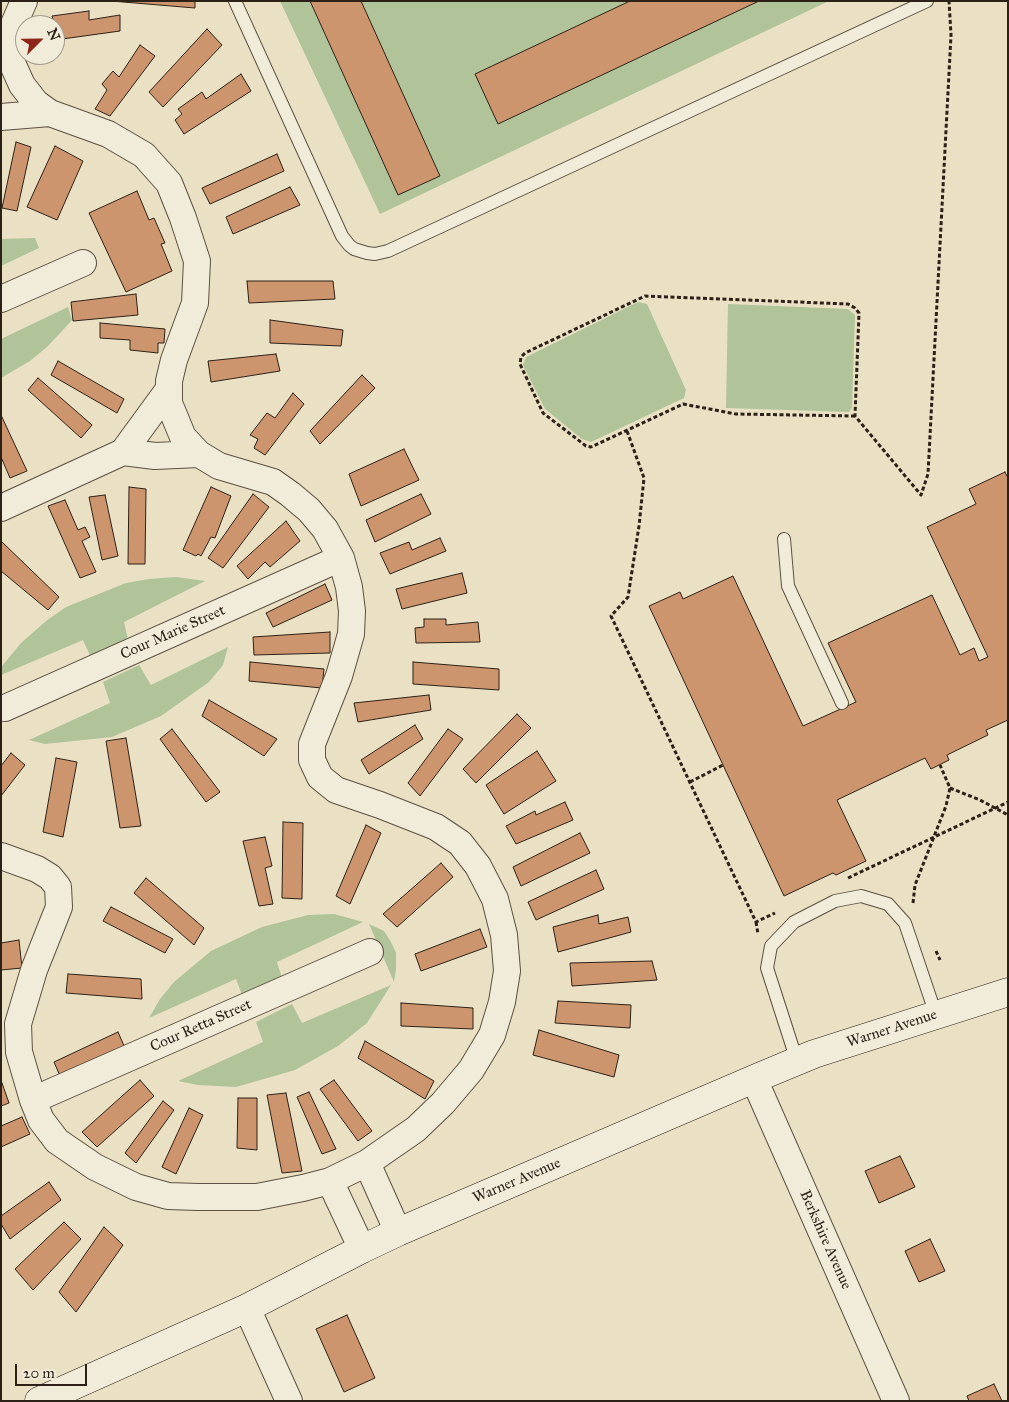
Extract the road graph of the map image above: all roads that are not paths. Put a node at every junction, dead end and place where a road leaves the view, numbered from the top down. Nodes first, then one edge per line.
1 (24, 1) edge
2 (235, 1) edge
3 (927, 1) edge
4 (5, 61) edge
5 (50, 113) junction
6 (1, 117) edge
7 (83, 263) dead end
8 (1, 299) edge
9 (169, 389) junction
10 (123, 452) junction
11 (199, 454) junction
12 (1, 508) edge
13 (784, 539) dead end
14 (341, 558) junction
15 (842, 703) dead end
16 (5, 708) dead end
17 (1, 856) edge
18 (370, 952) dead end
19 (1008, 992) edge
20 (936, 1015) junction
21 (797, 1061) junction
22 (754, 1079) junction
23 (33, 1100) junction
24 (366, 1163) junction
25 (330, 1181) junction
26 (398, 1232) junction
27 (362, 1249) junction
28 (247, 1308) junction
29 (39, 1401) edge
30 (289, 1401) edge
31 (896, 1401) edge

1 - 4 street
2 - 3 lane
4 - 5 street
5 - 6 street
5 - 9 street
7 - 8 street
9 - 10 street
9 - 11 street
10 - 11 street
10 - 12 street
11 - 14 street
13 - 15 lane
14 - 16 street, Cour Marie Street
14 - 24 street
17 - 23 street
18 - 23 street, Cour Retta Street
19 - 20 street, Warner Avenue
20 - 21 street, Warner Avenue
20 - 21 lane
21 - 22 street, Warner Avenue
22 - 26 street, Warner Avenue
22 - 31 street, Berkshire Avenue
23 - 25 street
24 - 25 street
24 - 26 street
25 - 27 street
26 - 27 street, Warner Avenue
27 - 28 street, Warner Avenue
28 - 29 street, Warner Avenue
28 - 30 street

